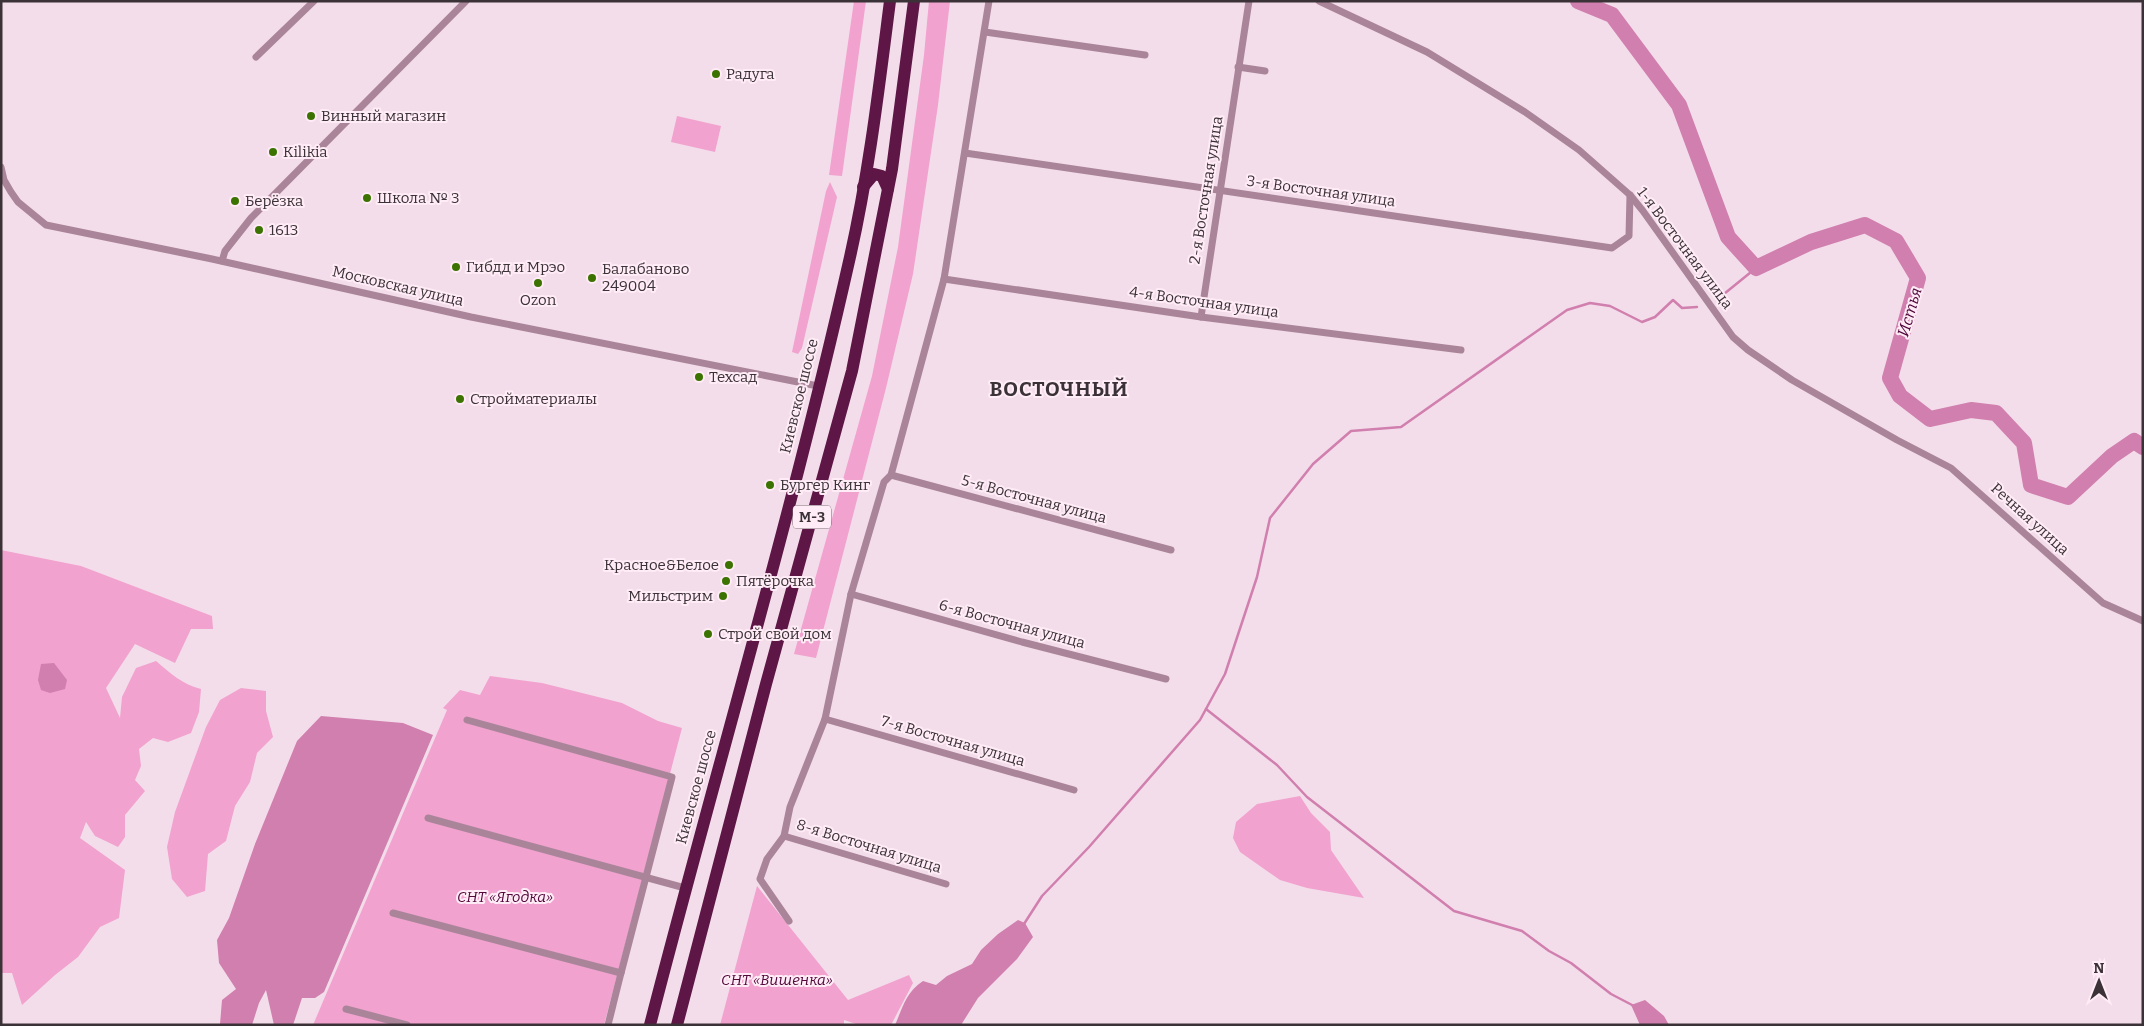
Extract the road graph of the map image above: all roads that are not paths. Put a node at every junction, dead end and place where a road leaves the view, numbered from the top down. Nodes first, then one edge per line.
1 (314, 1) edge
2 (466, 1) edge
3 (890, 1) edge
4 (914, 1) edge
5 (989, 1) edge
6 (1249, 1) edge
7 (1319, 1) edge
8 (985, 32) junction
9 (1145, 55) dead end
10 (256, 57) dead end
11 (1238, 67) junction
12 (1265, 71) dead end
13 (965, 153) junction
14 (1, 167) edge
15 (863, 187) junction
16 (888, 189) junction
17 (1220, 190) junction
18 (1630, 195) junction
19 (222, 262) junction
20 (944, 279) junction
21 (1200, 316) junction
22 (1461, 350) dead end
23 (818, 386) junction
24 (1897, 440) joint
25 (891, 475) junction
26 (1170, 550) dead end
27 (851, 594) junction
28 (2143, 621) edge
29 (1166, 679) dead end
30 (825, 719) junction
31 (467, 720) dead end
32 (1074, 790) dead end
33 (428, 818) dead end
34 (784, 836) junction
35 (647, 878) junction
36 (946, 884) dead end
37 (685, 888) junction
38 (393, 913) dead end
39 (789, 921) dead end
40 (621, 973) junction
41 (346, 1009) dead end
42 (407, 1025) edge
43 (608, 1025) edge
44 (650, 1025) edge
45 (677, 1025) edge

1 - 10 street
2 - 19 street
3 - 15 highway, Киевское шоссе / М-3
4 - 16 highway, М-3
5 - 8 street
6 - 11 street, 2-я Восточная улица
7 - 18 street, 1-я Восточная улица
8 - 9 street
8 - 13 street
11 - 12 street
11 - 17 street, 2-я Восточная улица
13 - 17 street, 3-я Восточная улица
13 - 20 street
14 - 19 street, Московская улица
15 - 16 highway
15 - 23 highway, Киевское шоссе / М-3
16 - 45 highway, М-3
17 - 18 street, 3-я Восточная улица
17 - 21 street, 2-я Восточная улица
18 - 24 street, 1-я Восточная улица
19 - 23 street, Московская улица
20 - 21 street, 4-я Восточная улица
20 - 25 street
21 - 22 street, 4-я Восточная улица
23 - 37 highway, Киевское шоссе / М-3
24 - 28 street, Речная улица
25 - 26 street, 5-я Восточная улица
25 - 27 street
27 - 29 street, 6-я Восточная улица
27 - 30 street
30 - 32 street, 7-я Восточная улица
30 - 34 street
31 - 35 street
33 - 35 street
34 - 36 street, 8-я Восточная улица
34 - 39 street
35 - 37 street
35 - 40 street
37 - 44 highway, Киевское шоссе / М-3
38 - 40 street
40 - 43 street
41 - 42 street

